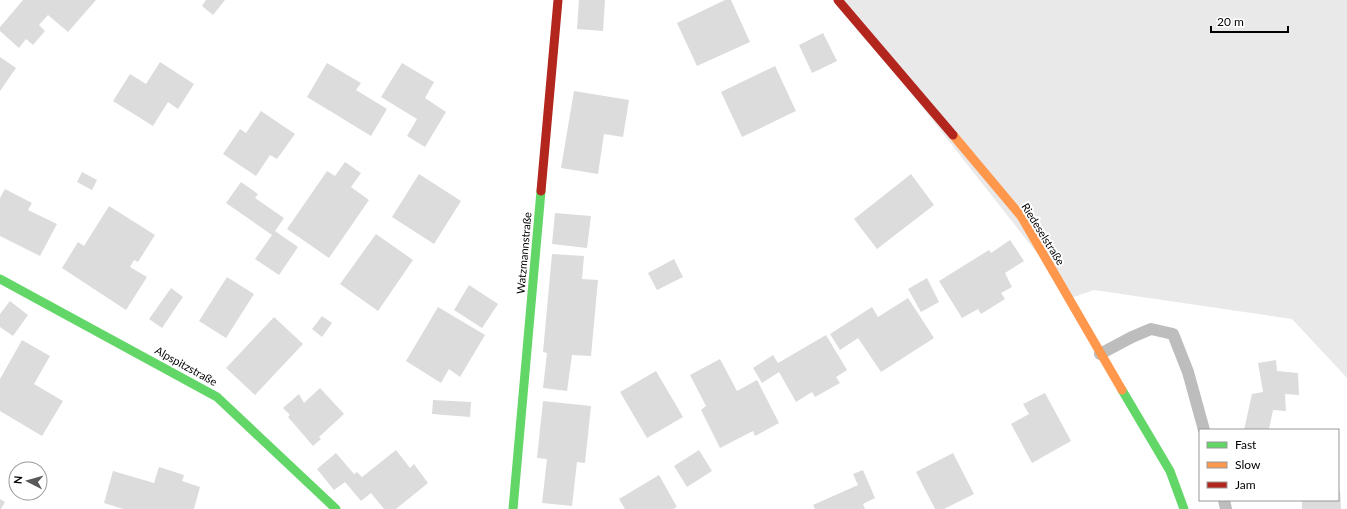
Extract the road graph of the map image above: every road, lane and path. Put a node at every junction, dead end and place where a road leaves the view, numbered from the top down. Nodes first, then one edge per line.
1 (558, 0) edge
2 (838, 0) edge
3 (0, 279) edge
4 (1100, 354) junction
5 (1204, 429) edge
6 (336, 509) edge
7 (513, 509) edge
8 (1184, 509) edge

1 - 7 street, Watzmannstraße
2 - 4 street, Riedeselstraße
3 - 6 street, Alpspitzstraße
4 - 5 lane
4 - 8 street, Riedeselstraße

